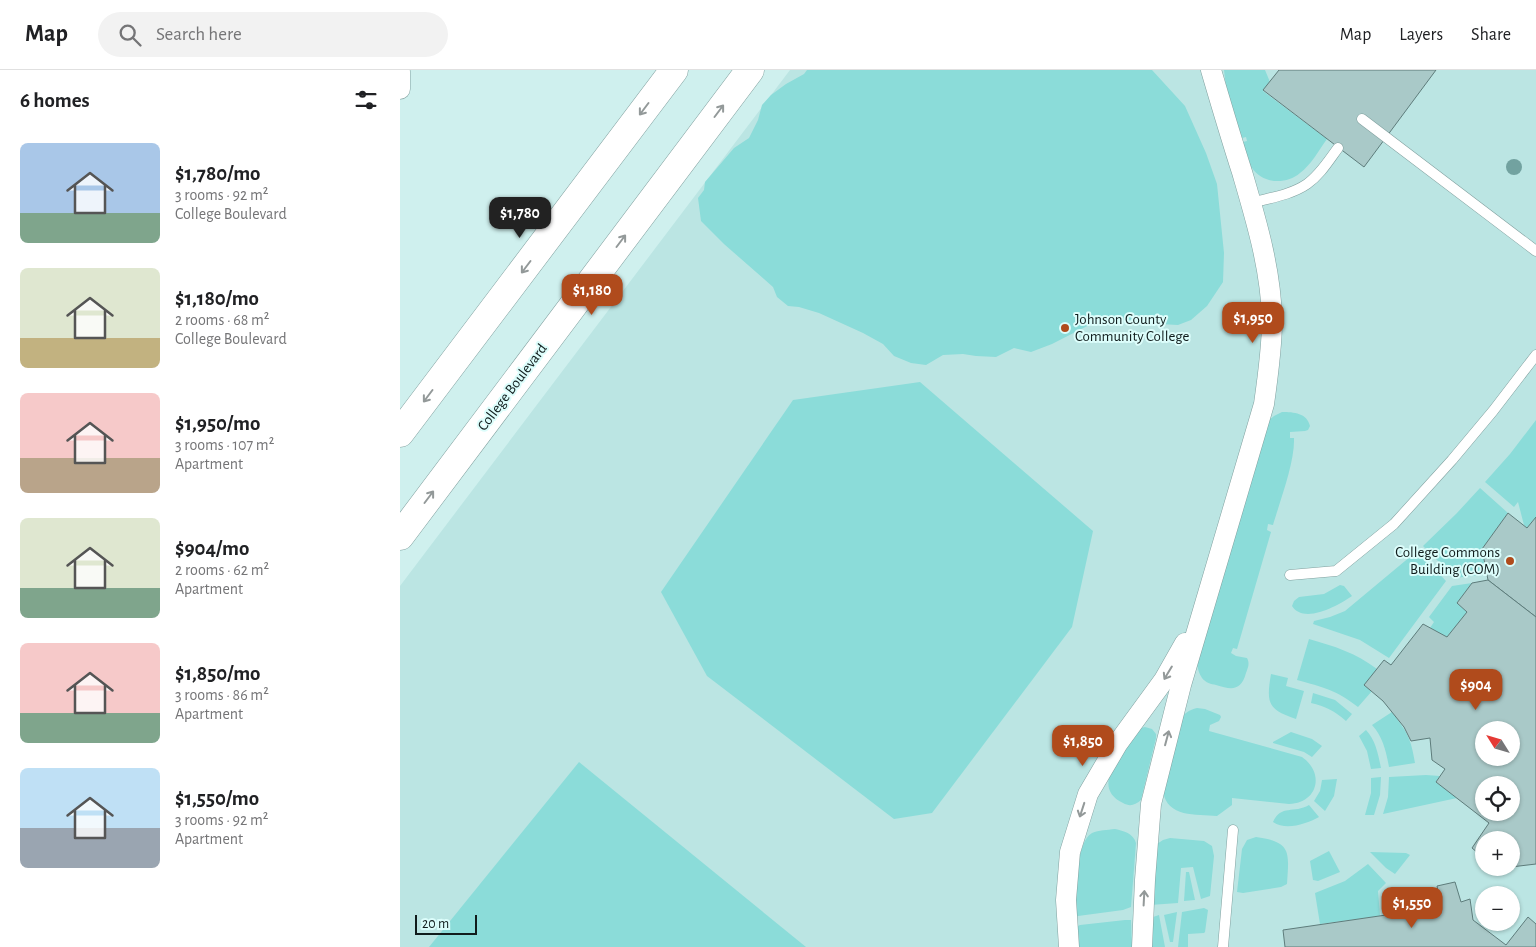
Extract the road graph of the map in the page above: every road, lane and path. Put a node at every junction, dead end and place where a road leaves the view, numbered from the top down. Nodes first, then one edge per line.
1 (674, 70) edge
2 (750, 70) edge
3 (1211, 70) edge
4 (400, 72) edge
5 (400, 89) edge
6 (1362, 119) dead end
7 (1338, 148) dead end
8 (1251, 203) junction
9 (1536, 251) edge
10 (1536, 355) edge
11 (400, 433) edge
12 (400, 536) edge
13 (1290, 575) dead end
14 (1201, 616) junction
15 (1233, 830) dead end
16 (1069, 947) edge
17 (1142, 947) edge
18 (1223, 947) edge

1 -> 11 main road
12 -> 2 main road, College Boulevard
3 - 8 street
4 - 5 street
6 - 9 lane
7 - 8 lane
8 - 14 street
10 - 13 lane
14 -> 16 street
17 -> 14 street
15 - 18 lane

